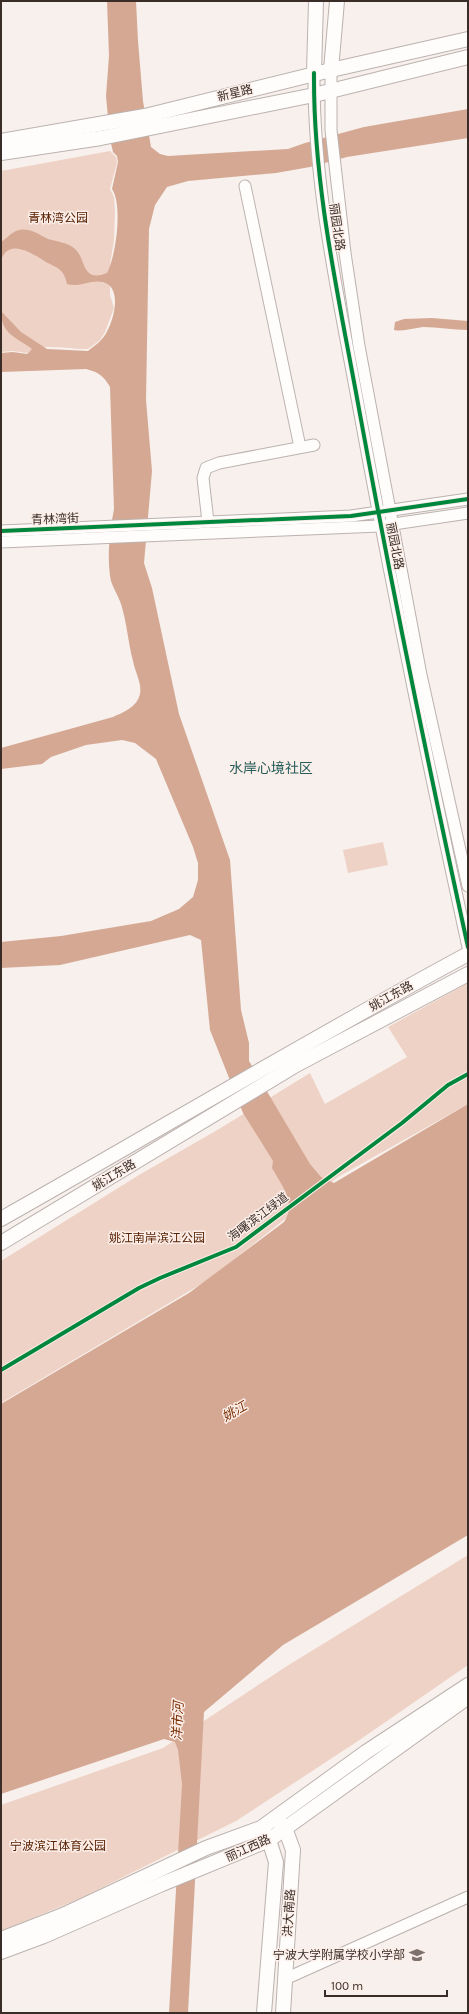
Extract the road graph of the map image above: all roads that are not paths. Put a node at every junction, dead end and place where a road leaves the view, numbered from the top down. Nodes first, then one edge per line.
1 (316, 1) edge
2 (337, 1) edge
3 (468, 40) edge
4 (468, 57) edge
5 (331, 70) junction
6 (314, 74) junction
7 (331, 90) junction
8 (314, 95) junction
9 (145, 122) junction
10 (100, 132) junction
11 (1, 141) edge
12 (1, 153) edge
13 (245, 186) dead end
14 (314, 445) dead end
15 (300, 447) junction
16 (468, 500) edge
17 (390, 511) junction
18 (378, 512) junction
19 (468, 513) edge
20 (208, 522) junction
21 (393, 525) junction
22 (380, 526) junction
23 (146, 530) junction
24 (1, 531) edge
25 (109, 532) junction
26 (1, 542) edge
27 (468, 886) edge
28 (468, 947) edge
29 (468, 954) edge
30 (468, 974) edge
31 (1, 1219) edge
32 (1, 1243) edge
33 (468, 1686) edge
34 (468, 1697) edge
35 (281, 1823) junction
36 (261, 1828) junction
37 (269, 1840) junction
38 (158, 1878) junction
39 (468, 1897) edge
40 (1, 1939) edge
41 (1, 1952) edge
42 (285, 1979) junction
43 (264, 2013) edge
44 (283, 2013) edge

1 - 6 main road, 丽园北路
2 - 5 main road, 丽园北路
3 - 5 main road, 新星路
4 - 7 main road, 新星路
5 - 6 main road, 新星路
5 - 7 street, 丽园北路
6 - 8 street, 丽园北路
6 - 9 main road, 新星路
7 - 8 main road, 新星路
7 - 17 street, 丽园北路
8 - 9 main road, 新星路
8 - 18 street, 丽园北路
9 - 10 main road, 新星路
10 - 11 main road, 新星路
10 - 12 main road, 新星路
13 - 15 street
14 - 15 street
15 - 20 street
16 - 17 street
17 - 18 street
17 - 21 street, 丽园北路
18 - 20 street
18 - 22 street, 丽园北路
19 - 21 street
20 - 23 street
21 - 22 street
21 - 27 street, 丽园北路
22 - 23 street
22 - 28 street, 丽园北路
23 - 25 street
24 - 25 street, 青林湾街
25 - 26 street, 青林湾街
29 - 31 main road, 姚江东路
30 - 32 main road, 姚江东路
33 - 35 main road, 丽江西路
34 - 35 main road, 丽江西路
35 - 36 main road, 丽江西路
35 - 37 main road, 丽江西路
35 - 42 main road, 洪大南路
36 - 37 main road, 洪大南路
36 - 38 main road, 丽江西路
37 - 38 main road, 丽江西路
37 - 43 main road, 洪大南路
38 - 40 main road, 丽江西路
38 - 41 main road, 丽江西路
39 - 42 street
42 - 44 main road, 洪大南路

